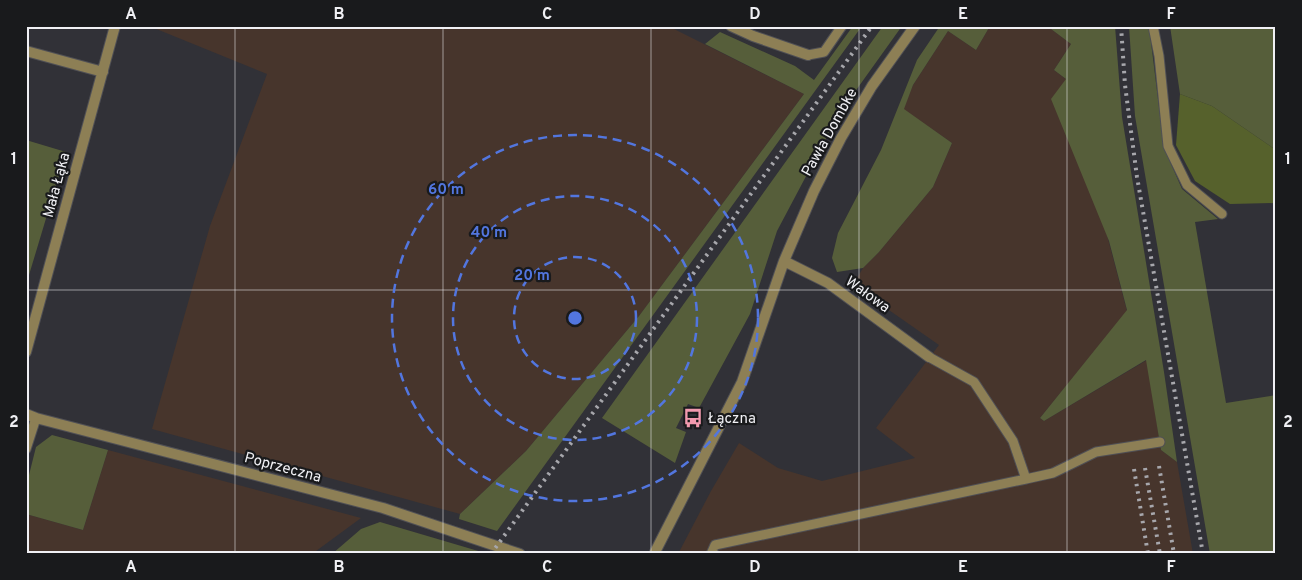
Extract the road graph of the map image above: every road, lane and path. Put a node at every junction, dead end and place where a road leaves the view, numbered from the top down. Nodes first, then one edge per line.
1 (114, 26) edge
2 (732, 26) edge
3 (842, 26) edge
4 (915, 26) edge
5 (1153, 26) edge
6 (26, 51) edge
7 (808, 55) joint
8 (103, 72) junction
9 (1222, 214) dead end
10 (784, 261) junction
11 (26, 352) edge
12 (929, 358) joint
13 (31, 416) edge
14 (1160, 442) dead end
15 (26, 448) edge
16 (1026, 479) junction
17 (520, 554) edge
18 (654, 554) edge
19 (712, 554) edge

1 - 8 street, Mała Łąka
2 - 7 street
3 - 7 lane
4 - 10 street, Pawła Dombke
5 - 9 lane
6 - 8 street
8 - 11 street, Mała Łąka
10 - 12 street, Wałowa
10 - 18 street
12 - 16 lane
13 - 15 lane
13 - 17 street, Poprzeczna
14 - 16 lane
16 - 19 lane

